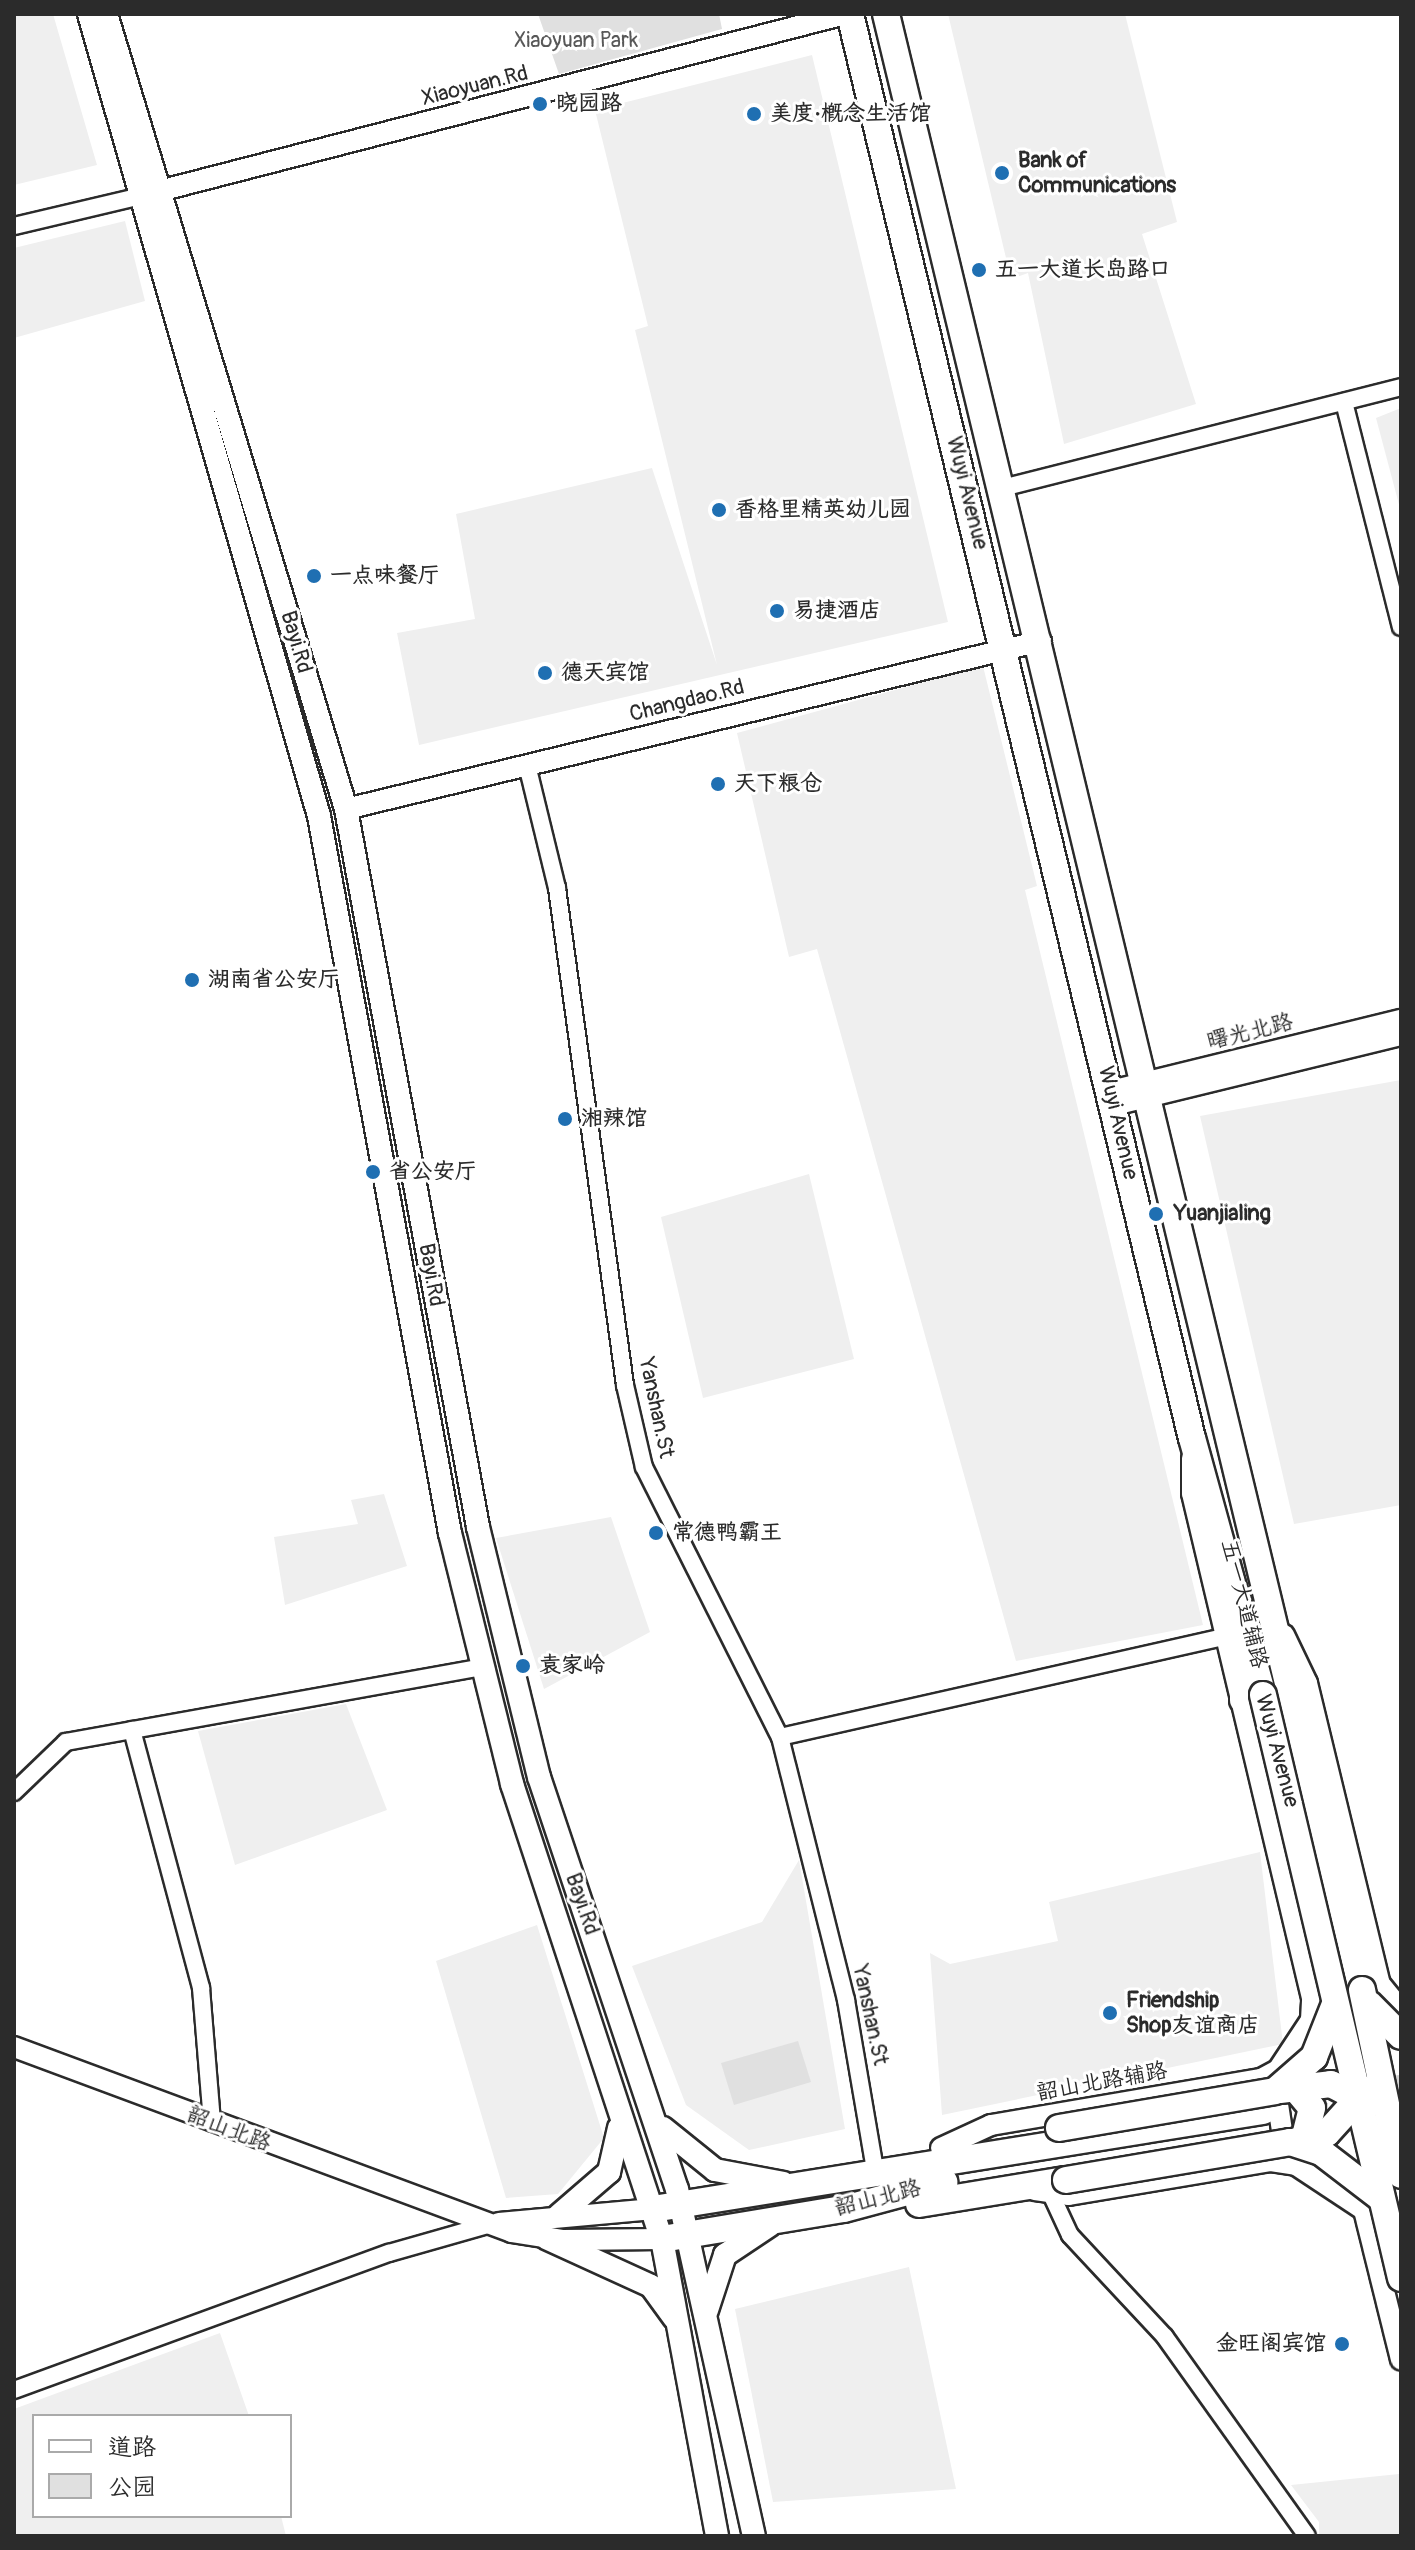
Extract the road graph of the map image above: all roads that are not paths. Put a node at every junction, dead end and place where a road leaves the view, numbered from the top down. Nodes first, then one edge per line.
1 (89, 14) edge
2 (106, 14) edge
3 (847, 14) edge
4 (886, 14) edge
5 (163, 190) junction
6 (139, 196) junction
7 (14, 226) edge
8 (1401, 387) edge
9 (1344, 402) junction
10 (1006, 487) junction
11 (1401, 627) edge
12 (1041, 641) junction
13 (1005, 649) junction
14 (527, 765) junction
15 (346, 809) junction
16 (1401, 1020) edge
17 (1401, 1035) edge
18 (1149, 1089) junction
19 (1112, 1098) junction
20 (1276, 1617) junction
21 (1235, 1631) junction
22 (483, 1667) junction
23 (1264, 1695) junction
24 (132, 1730) junction
25 (780, 1737) junction
26 (14, 1792) edge
27 (1336, 1992) junction
28 (1383, 1999) edge
29 (1312, 2015) junction
30 (1401, 2036) edge
31 (14, 2047) edge
32 (1275, 2098) junction
33 (1380, 2099) edge
34 (652, 2111) junction
35 (619, 2119) junction
36 (212, 2123) junction
37 (941, 2148) junction
38 (1294, 2148) junction
39 (875, 2170) junction
40 (1401, 2175) edge
41 (800, 2185) junction
42 (1058, 2186) junction
43 (1382, 2204) edge
44 (680, 2205) junction
45 (653, 2209) junction
46 (844, 2209) junction
47 (559, 2215) junction
48 (778, 2220) junction
49 (491, 2224) junction
50 (546, 2238) junction
51 (674, 2238) junction
52 (1401, 2278) edge
53 (677, 2322) junction
54 (705, 2332) junction
55 (1401, 2359) edge
56 (14, 2390) edge
57 (717, 2536) edge
58 (754, 2536) edge
59 (1307, 2536) edge

1 - 6 main road, Bayi.Rd
2 - 5 main road, Bayi.Rd
3 - 5 street, Xiaoyuan.Rd
3 - 13 main road, Wuyi Avenue
4 - 10 main road, Wuyi Avenue
5 - 6 street
5 - 15 main road, Bayi.Rd
6 - 7 street
6 - 22 main road, Bayi.Rd
8 - 9 street
9 - 10 street
9 - 11 street
10 - 12 main road, Wuyi Avenue
12 - 13 street, Changdao.Rd
12 - 18 main road, Wuyi Avenue
13 - 14 street, Changdao.Rd
13 - 19 main road, Wuyi Avenue
14 - 15 street, Changdao.Rd
14 - 25 street, Yanshan.St
15 - 34 main road, Bayi.Rd
16 - 18 street, 曙光北路
17 - 18 street, 曙光北路
18 - 19 street, 曙光北路
18 - 20 main road, Wuyi Avenue
19 - 21 main road, Wuyi Avenue
20 - 23 main road, Wuyi Avenue
20 - 28 street, 五一大道辅路
21 - 23 main road, Wuyi Avenue
21 - 25 street
22 - 24 street
22 - 35 main road, Bayi.Rd
23 - 27 main road, Wuyi Avenue, bridge
23 - 28 main road, Wuyi Avenue
23 - 29 street, 五一大道辅路
24 - 26 street
24 - 36 street
25 - 39 street, Yanshan.St
27 - 32 main road, bridge
27 - 33 main road, Wuyi Avenue, bridge
28 - 29 street
28 - 30 main road, bridge
28 - 33 main road, Wuyi Avenue, bridge
29 - 32 street
31 - 36 street, 韶山北路
32 - 33 main road, bridge
32 - 37 main road, bridge
32 - 37 street, 韶山北路辅路
32 - 38 main road, bridge
32 - 39 main road, 韶山北路
32 - 46 main road, 韶山北路
33 - 38 main road, bridge
33 - 40 main road, Wuyi Avenue, bridge
33 - 43 main road, bridge
34 - 41 main road
34 - 44 main road, Bayi.Rd
35 - 45 main road, Bayi.Rd
35 - 47 main road
36 - 49 street, 韶山北路
37 - 39 main road
38 - 42 main road, bridge
38 - 43 main road, bridge
39 - 41 main road, 韶山北路
41 - 44 main road, 韶山北路
42 - 46 main road
42 - 59 street
43 - 52 main road, bridge
43 - 55 street
44 - 45 main road, 韶山北路
44 - 51 main road, Bayi.Rd
45 - 47 street, 韶山北路
45 - 51 main road, Bayi.Rd
46 - 48 main road, 韶山北路
47 - 49 street, 韶山北路
48 - 51 main road, 韶山北路
48 - 54 main road
49 - 50 street, 韶山北路
49 - 56 street
50 - 51 street, 韶山北路
50 - 53 main road
51 - 53 main road, Bayi.Rd
51 - 54 main road, Bayi.Rd
53 - 57 main road, Bayi.Rd
54 - 58 main road, Bayi.Rd

